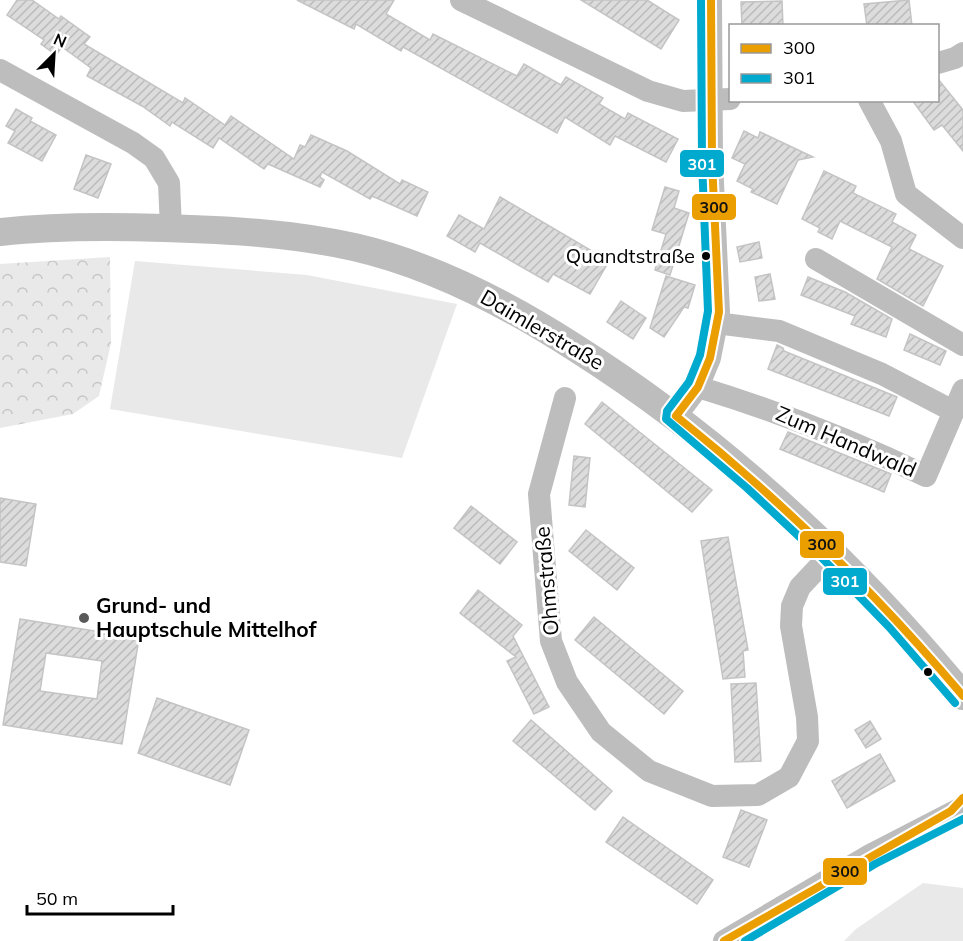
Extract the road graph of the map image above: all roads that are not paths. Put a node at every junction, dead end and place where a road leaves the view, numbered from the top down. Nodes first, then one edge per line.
1 (461, 0) edge
2 (711, 0) edge
3 (0, 70) edge
4 (721, 100) edge
5 (870, 102) edge
6 (171, 228) junction
7 (0, 232) edge
8 (963, 238) edge
9 (816, 260) dead end
10 (716, 323) junction
11 (963, 345) edge
12 (698, 387) junction
13 (963, 390) edge
14 (565, 398) dead end
15 (953, 411) junction
16 (676, 416) junction
17 (832, 552) junction
18 (963, 696) edge
19 (959, 805) edge
20 (724, 941) edge

1 - 4 street
2 - 4 street
3 - 6 street
4 - 10 street
5 - 8 street
6 - 7 main road, Daimlerstraße
6 - 16 main road, Daimlerstraße
9 - 11 street
10 - 12 street
10 - 15 street
12 - 15 street, Zum Handwald
12 - 16 street
13 - 15 street, Zum Handwald
14 - 17 street, Ohmstraße
16 - 17 main road, Daimlerstraße
17 - 18 main road, Daimlerstraße
19 - 20 street

